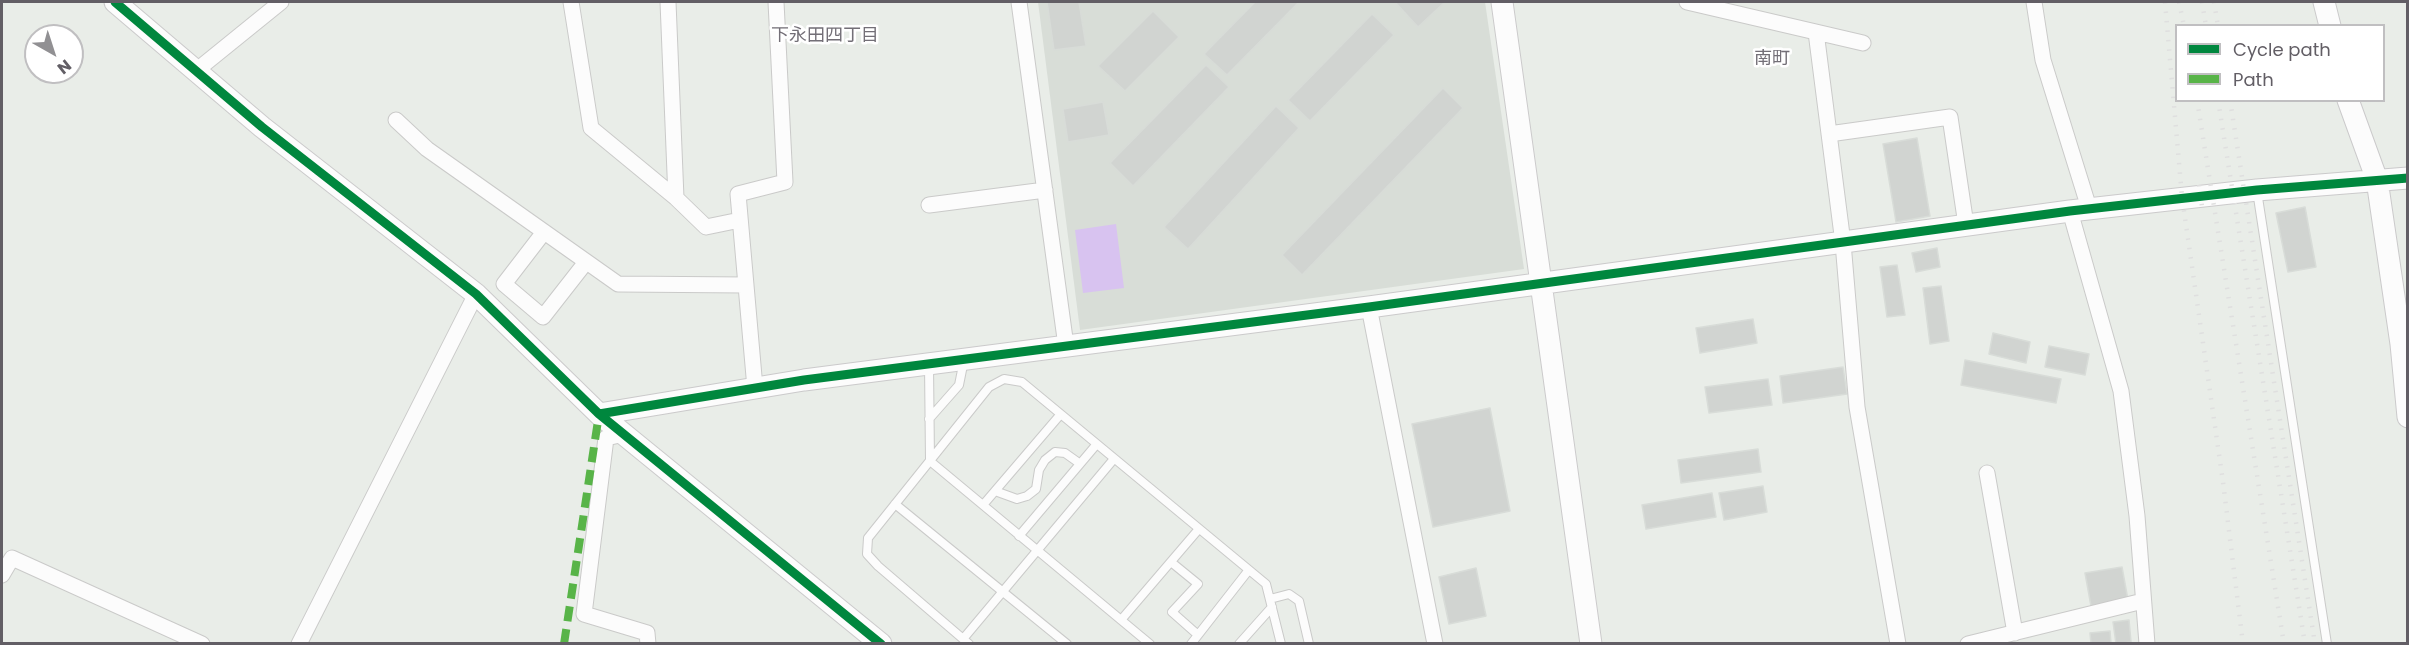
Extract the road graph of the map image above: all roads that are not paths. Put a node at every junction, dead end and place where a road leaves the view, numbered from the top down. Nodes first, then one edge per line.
1 (116, 2) edge
2 (281, 2) edge
3 (571, 2) edge
4 (668, 2) edge
5 (776, 2) edge
6 (1019, 2) edge
7 (1502, 2) edge
8 (1687, 2) edge
9 (2034, 2) edge
10 (2324, 2) edge
11 (2330, 24) edge
12 (1816, 32) junction
13 (1863, 43) dead end
14 (197, 70) junction
15 (2349, 102) edge
16 (396, 120) dead end
17 (1829, 134) junction
18 (2408, 177) edge
19 (2377, 180) junction
20 (1045, 190) junction
21 (2257, 190) junction
22 (676, 198) junction
23 (929, 205) dead end
24 (2080, 209) junction
25 (740, 220) junction
26 (1966, 225) junction
27 (544, 232) junction
28 (1843, 243) junction
29 (586, 262) junction
30 (1542, 282) junction
31 (746, 285) junction
32 (476, 294) junction
33 (1369, 307) junction
34 (1066, 346) junction
35 (964, 359) junction
36 (929, 363) junction
37 (756, 388) junction
38 (599, 414) junction
39 (1060, 415) junction
40 (2408, 417) edge
41 (929, 419) junction
42 (624, 434) junction
43 (1095, 445) junction
44 (1113, 460) junction
45 (930, 461) junction
46 (1079, 463) junction
47 (1987, 473) dead end
48 (995, 491) junction
49 (895, 504) junction
50 (983, 505) junction
51 (1198, 530) junction
52 (1019, 536) junction
53 (1036, 551) junction
54 (1171, 562) junction
55 (1248, 571) junction
56 (2, 575) edge
57 (1003, 591) junction
58 (2143, 601) junction
59 (1271, 603) junction
60 (1121, 620) junction
61 (2015, 633) junction
62 (1198, 635) junction
63 (966, 641) edge
64 (202, 644) edge
65 (299, 644) edge
66 (648, 644) edge
67 (881, 644) edge
68 (1067, 644) edge
69 (1150, 644) edge
70 (1191, 644) edge
71 (1239, 644) edge
72 (1281, 644) edge
73 (1309, 644) edge
74 (1435, 644) edge
75 (1591, 644) edge
76 (1898, 644) edge
77 (1968, 644) edge
78 (2147, 644) edge
79 (2327, 644) edge

1 - 14 street
2 - 14 street
3 - 22 street
4 - 22 street
5 - 25 street
6 - 20 street
7 - 30 street
8 - 12 street
9 - 24 street
10 - 11 street
12 - 13 street
12 - 17 street
14 - 32 street
15 - 19 street
16 - 27 street
17 - 26 street
17 - 28 street
18 - 19 street
19 - 21 street
19 - 40 street
20 - 23 street
20 - 34 street
21 - 24 street
21 - 79 lane
22 - 25 street
24 - 26 street
24 - 58 street
25 - 31 street
26 - 28 street
27 - 29 street
27 - 29 street
28 - 30 street
28 - 76 street
29 - 31 street
30 - 33 street
30 - 75 street
31 - 37 street
32 - 38 street
32 - 65 street
33 - 34 street
33 - 74 street
34 - 35 street
35 - 36 street
35 - 41 lane
36 - 37 street
36 - 41 lane
37 - 38 street
38 - 42 street
39 - 43 lane
39 - 45 lane
39 - 48 lane
41 - 45 lane
42 - 66 street
42 - 67 street
43 - 44 lane
43 - 46 lane
44 - 51 lane
44 - 53 lane
45 - 49 lane
45 - 50 lane
46 - 48 lane
46 - 52 lane
47 - 61 street
48 - 50 lane
49 - 57 lane
49 - 63 lane
50 - 52 lane
51 - 54 lane
51 - 55 lane
52 - 53 lane
53 - 57 lane
53 - 60 lane
54 - 60 lane
54 - 62 lane
55 - 59 lane
55 - 62 lane
56 - 64 street
57 - 63 lane
57 - 68 lane
58 - 61 street
58 - 78 street
59 - 71 lane
59 - 72 lane
59 - 73 lane
60 - 69 lane
61 - 77 street
62 - 70 lane

